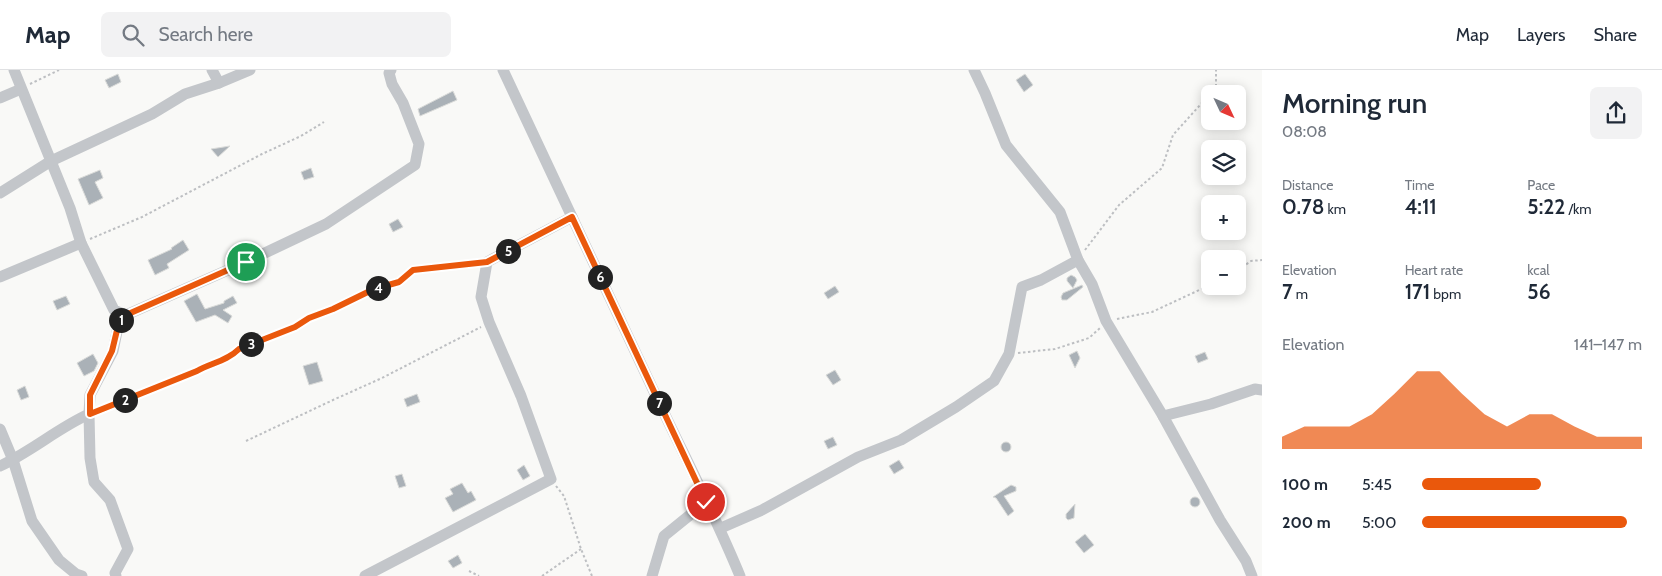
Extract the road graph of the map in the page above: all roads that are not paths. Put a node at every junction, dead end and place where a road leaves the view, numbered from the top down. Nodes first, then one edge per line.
1 (14, 70) edge
2 (212, 70) edge
3 (250, 70) edge
4 (391, 70) edge
5 (503, 70) edge
6 (974, 70) edge
7 (219, 83) junction
8 (21, 89) junction
9 (0, 98) edge
10 (51, 161) junction
11 (0, 193) edge
12 (572, 217) junction
13 (81, 243) junction
14 (1078, 260) junction
15 (0, 277) edge
16 (126, 315) junction
17 (1262, 390) edge
18 (90, 414) junction
19 (1163, 416) junction
20 (0, 429) edge
21 (14, 460) junction
22 (0, 466) edge
23 (706, 502) junction
24 (721, 528) junction
25 (82, 576) edge
26 (116, 576) edge
27 (365, 576) edge
28 (652, 576) edge
29 (740, 576) edge
30 (1252, 576) edge

1 - 8 street
2 - 7 street
3 - 7 street
4 - 16 street
5 - 12 street
6 - 14 street
7 - 10 street
8 - 9 street
8 - 10 street
10 - 11 street
10 - 13 street
12 - 23 street
12 - 27 street
13 - 15 street
13 - 16 street
14 - 19 street
14 - 24 street
16 - 18 street
17 - 19 street
18 - 21 street
18 - 26 street
19 - 30 street
20 - 21 street
21 - 22 street
21 - 25 street
23 - 24 street
23 - 28 street
24 - 29 street

